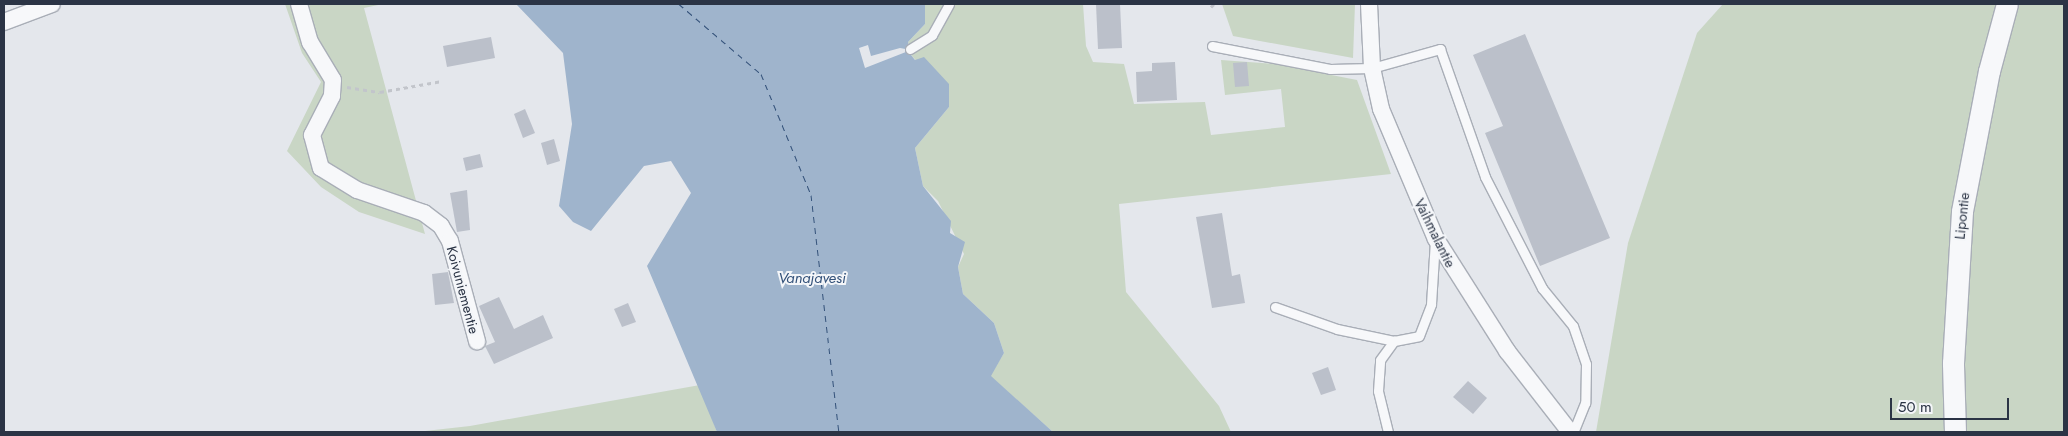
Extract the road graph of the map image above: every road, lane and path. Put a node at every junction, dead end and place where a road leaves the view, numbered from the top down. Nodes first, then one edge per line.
1 (52, 4) edge
2 (299, 4) edge
3 (949, 4) edge
4 (1214, 4) edge
5 (1369, 4) edge
6 (2007, 4) edge
7 (1210, 7) dead end
8 (4, 22) edge
9 (1212, 46) dead end
10 (910, 49) dead end
11 (1372, 68) junction
12 (333, 80) junction
13 (442, 81) dead end
14 (1436, 238) junction
15 (1275, 307) dead end
16 (477, 341) dead end
17 (1394, 341) junction
18 (1388, 432) edge
19 (1571, 432) edge
20 (1956, 432) edge

1 - 8 street
2 - 12 street
3 - 10 lane
4 - 7 path
5 - 11 street, Vaihmalantie
6 - 20 street, Lipontie
9 - 11 lane
11 - 14 street, Vaihmalantie
11 - 19 lane
12 - 13 path
12 - 16 street, Koivuniementie
14 - 17 lane
14 - 19 street, Vaihmalantie
15 - 17 lane
17 - 18 lane

